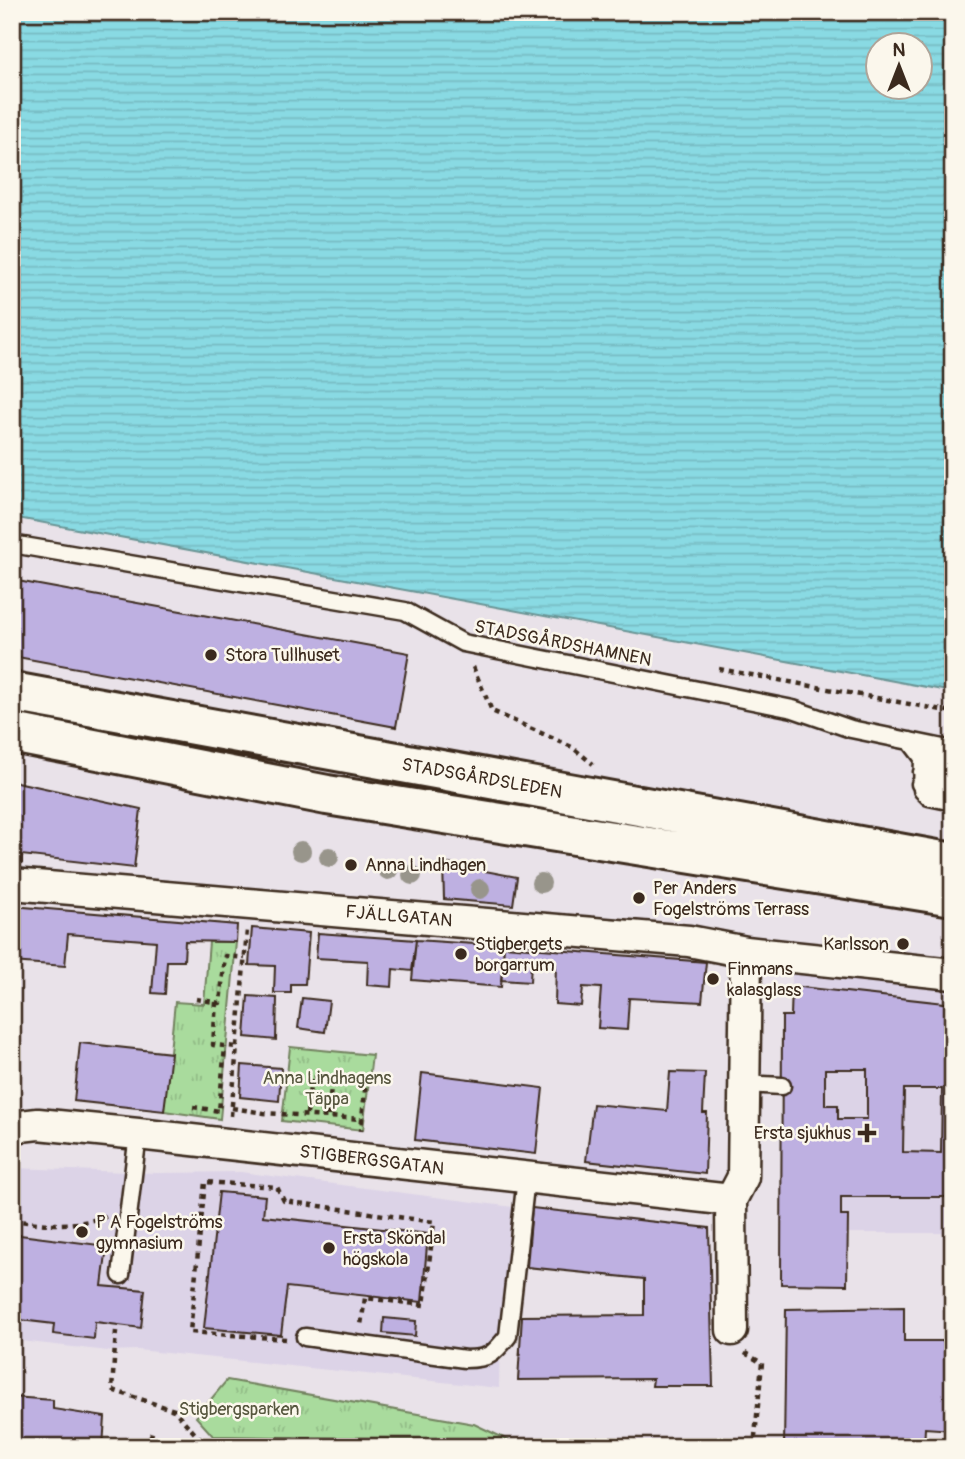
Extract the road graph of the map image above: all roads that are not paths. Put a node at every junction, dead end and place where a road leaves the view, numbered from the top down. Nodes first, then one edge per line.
1 (12, 544) edge
2 (12, 692) edge
3 (12, 733) edge
4 (910, 741) junction
5 (950, 748) edge
6 (953, 763) edge
7 (922, 771) junction
8 (953, 778) edge
9 (953, 790) edge
10 (953, 802) edge
11 (953, 863) edge
12 (12, 884) edge
13 (953, 896) edge
14 (746, 952) junction
15 (953, 974) edge
16 (744, 1084) junction
17 (782, 1086) dead end
18 (12, 1127) edge
19 (138, 1133) junction
20 (526, 1178) junction
21 (732, 1200) junction
22 (121, 1275) dead end
23 (304, 1337) road end
24 (738, 1341) road end

1 - 4 lane, STADSGÅRDSHAMNEN
2 - 11 main road, STADSGÅRDSLEDEN
3 - 13 main road
4 - 5 lane, STADSGÅRDSHAMNEN
4 - 7 lane
6 - 7 lane
7 - 8 lane
7 - 9 lane
7 - 10 lane
12 - 14 street, FJÄLLGATAN
14 - 15 street, FJÄLLGATAN
14 - 16 street
16 - 17 lane
16 - 21 street
18 - 19 street, STIGBERGSGATAN
19 - 20 street, STIGBERGSGATAN
19 - 22 lane
20 - 21 street, STIGBERGSGATAN
20 - 23 lane
21 - 24 street

